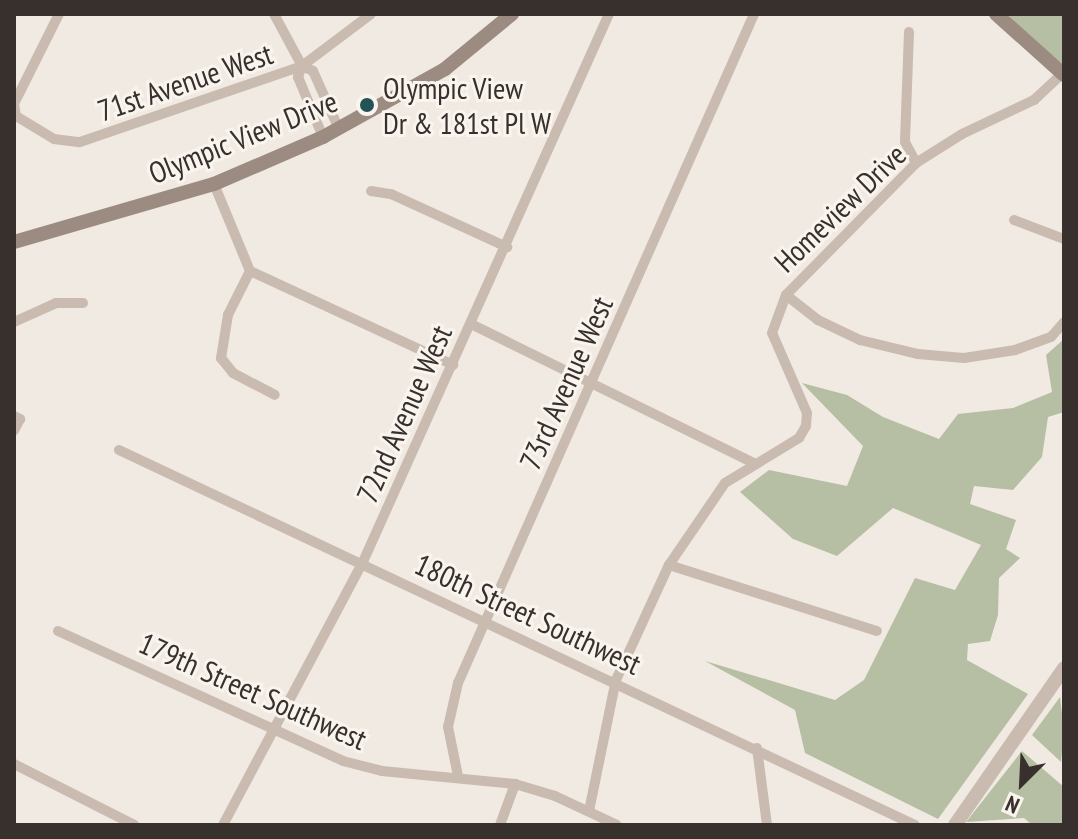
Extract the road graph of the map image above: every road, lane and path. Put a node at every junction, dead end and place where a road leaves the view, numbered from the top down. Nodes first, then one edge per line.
1 (59, 14) edge
2 (274, 14) edge
3 (371, 14) edge
4 (512, 14) edge
5 (609, 14) edge
6 (754, 14) edge
7 (996, 14) edge
8 (909, 32) dead end
9 (302, 66) junction
10 (1063, 74) edge
11 (14, 104) edge
12 (339, 129) junction
13 (323, 137) junction
14 (916, 163) junction
15 (214, 184) junction
16 (371, 191) dead end
17 (1014, 220) dead end
18 (1064, 239) edge
19 (14, 242) edge
20 (507, 247) junction
21 (250, 271) junction
22 (786, 295) junction
23 (83, 303) dead end
24 (14, 322) edge
25 (1064, 322) edge
26 (471, 324) junction
27 (453, 365) junction
28 (593, 382) junction
29 (275, 395) dead end
30 (17, 417) edge
31 (14, 431) edge
32 (119, 450) dead end
33 (754, 463) junction
34 (362, 564) junction
35 (669, 565) junction
36 (486, 623) junction
37 (58, 631) dead end
38 (877, 631) dead end
39 (1064, 668) edge
40 (616, 680) junction
41 (271, 728) junction
42 (757, 748) junction
43 (14, 764) edge
44 (458, 776) junction
45 (515, 784) junction
46 (589, 811) junction
47 (134, 825) edge
48 (223, 825) edge
49 (500, 825) edge
50 (617, 825) edge
51 (767, 825) edge
52 (915, 825) edge
53 (955, 825) edge

1 - 11 street
2 - 9 street
3 - 9 street, 71st Avenue West
4 - 12 main road, Olympic View Drive
5 - 20 street, 72nd Avenue West
6 - 28 street, 73rd Avenue West
7 - 10 main road
8 - 14 street
9 - 11 street, 71st Avenue West
9 - 12 street
9 - 13 street
10 - 14 street, Homeview Drive
12 - 13 main road, Olympic View Drive
13 - 15 main road, Olympic View Drive
14 - 22 street, Homeview Drive
15 - 19 main road, Olympic View Drive
15 - 21 street
16 - 20 street
17 - 18 street
20 - 26 street, 72nd Avenue West
21 - 27 street
21 - 29 street
22 - 25 street
22 - 33 street, Homeview Drive
23 - 24 street
26 - 27 street, 72nd Avenue West
26 - 28 street
27 - 34 street, 72nd Avenue West
28 - 33 street
28 - 36 street, 73rd Avenue West
30 - 31 street
32 - 34 street, 180th Street Southwest
33 - 35 street
34 - 36 street, 180th Street Southwest
34 - 41 street, 72nd Avenue West
35 - 38 street
35 - 40 street
36 - 40 street, 180th Street Southwest
36 - 44 street, 73rd Avenue West
37 - 41 street, 179th Street Southwest
39 - 53 street
40 - 42 street, 180th Street Southwest
40 - 46 street
41 - 44 street, 179th Street Southwest
41 - 48 street, 72nd Avenue West
42 - 51 street
42 - 52 street, 180th Street Southwest
43 - 47 street
44 - 45 street, 179th Street Southwest
45 - 46 street, 179th Street Southwest
45 - 49 street
46 - 50 street, 179th Street Southwest

